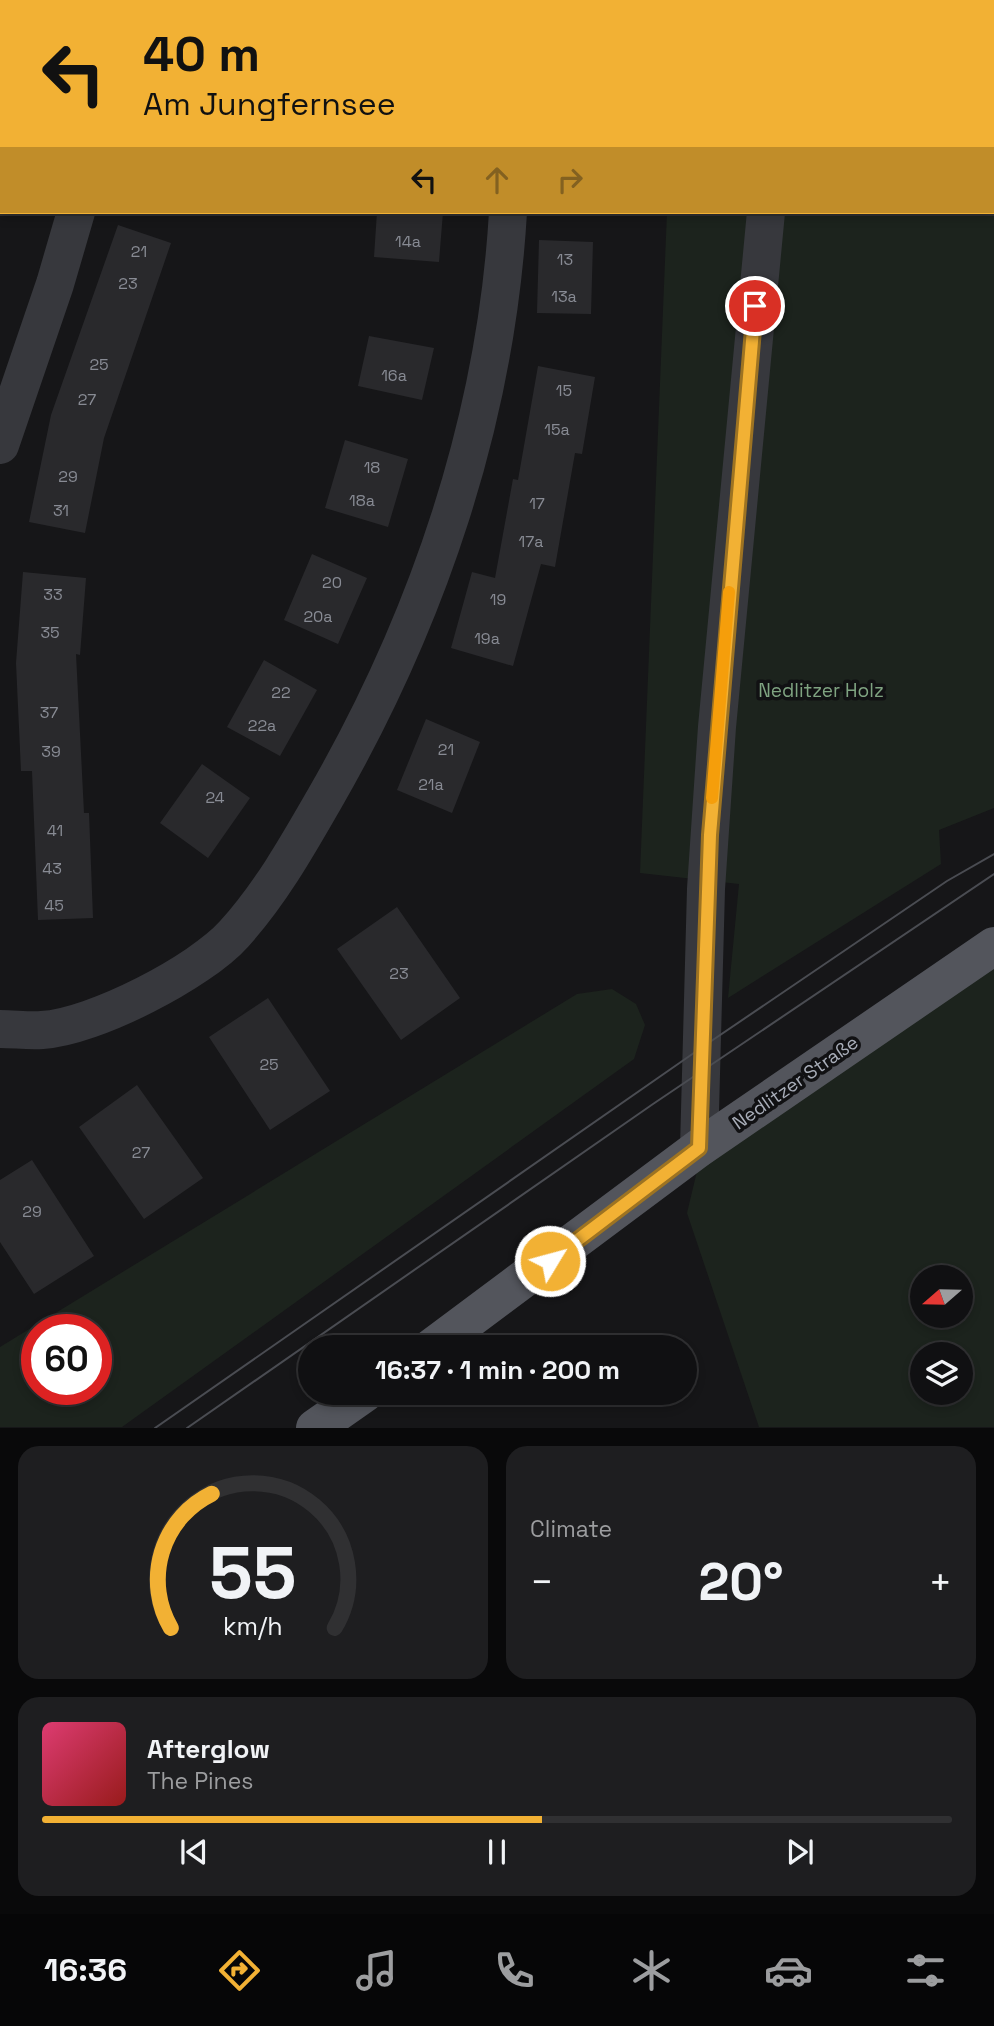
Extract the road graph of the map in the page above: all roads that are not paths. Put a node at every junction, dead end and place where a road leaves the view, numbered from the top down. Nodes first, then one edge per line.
1 (75, 214) edge
2 (508, 214) edge
3 (766, 214) edge
4 (0, 445) edge
5 (994, 946) edge
6 (0, 1028) edge
7 (699, 1148) junction
8 (448, 1335) edge
9 (347, 1405) edge
10 (315, 1427) edge

1 - 4 street
2 - 6 street
3 - 7 street
5 - 7 main road, Nedlitzer Straße
7 - 8 main road, Nedlitzer Straße
9 - 10 main road

